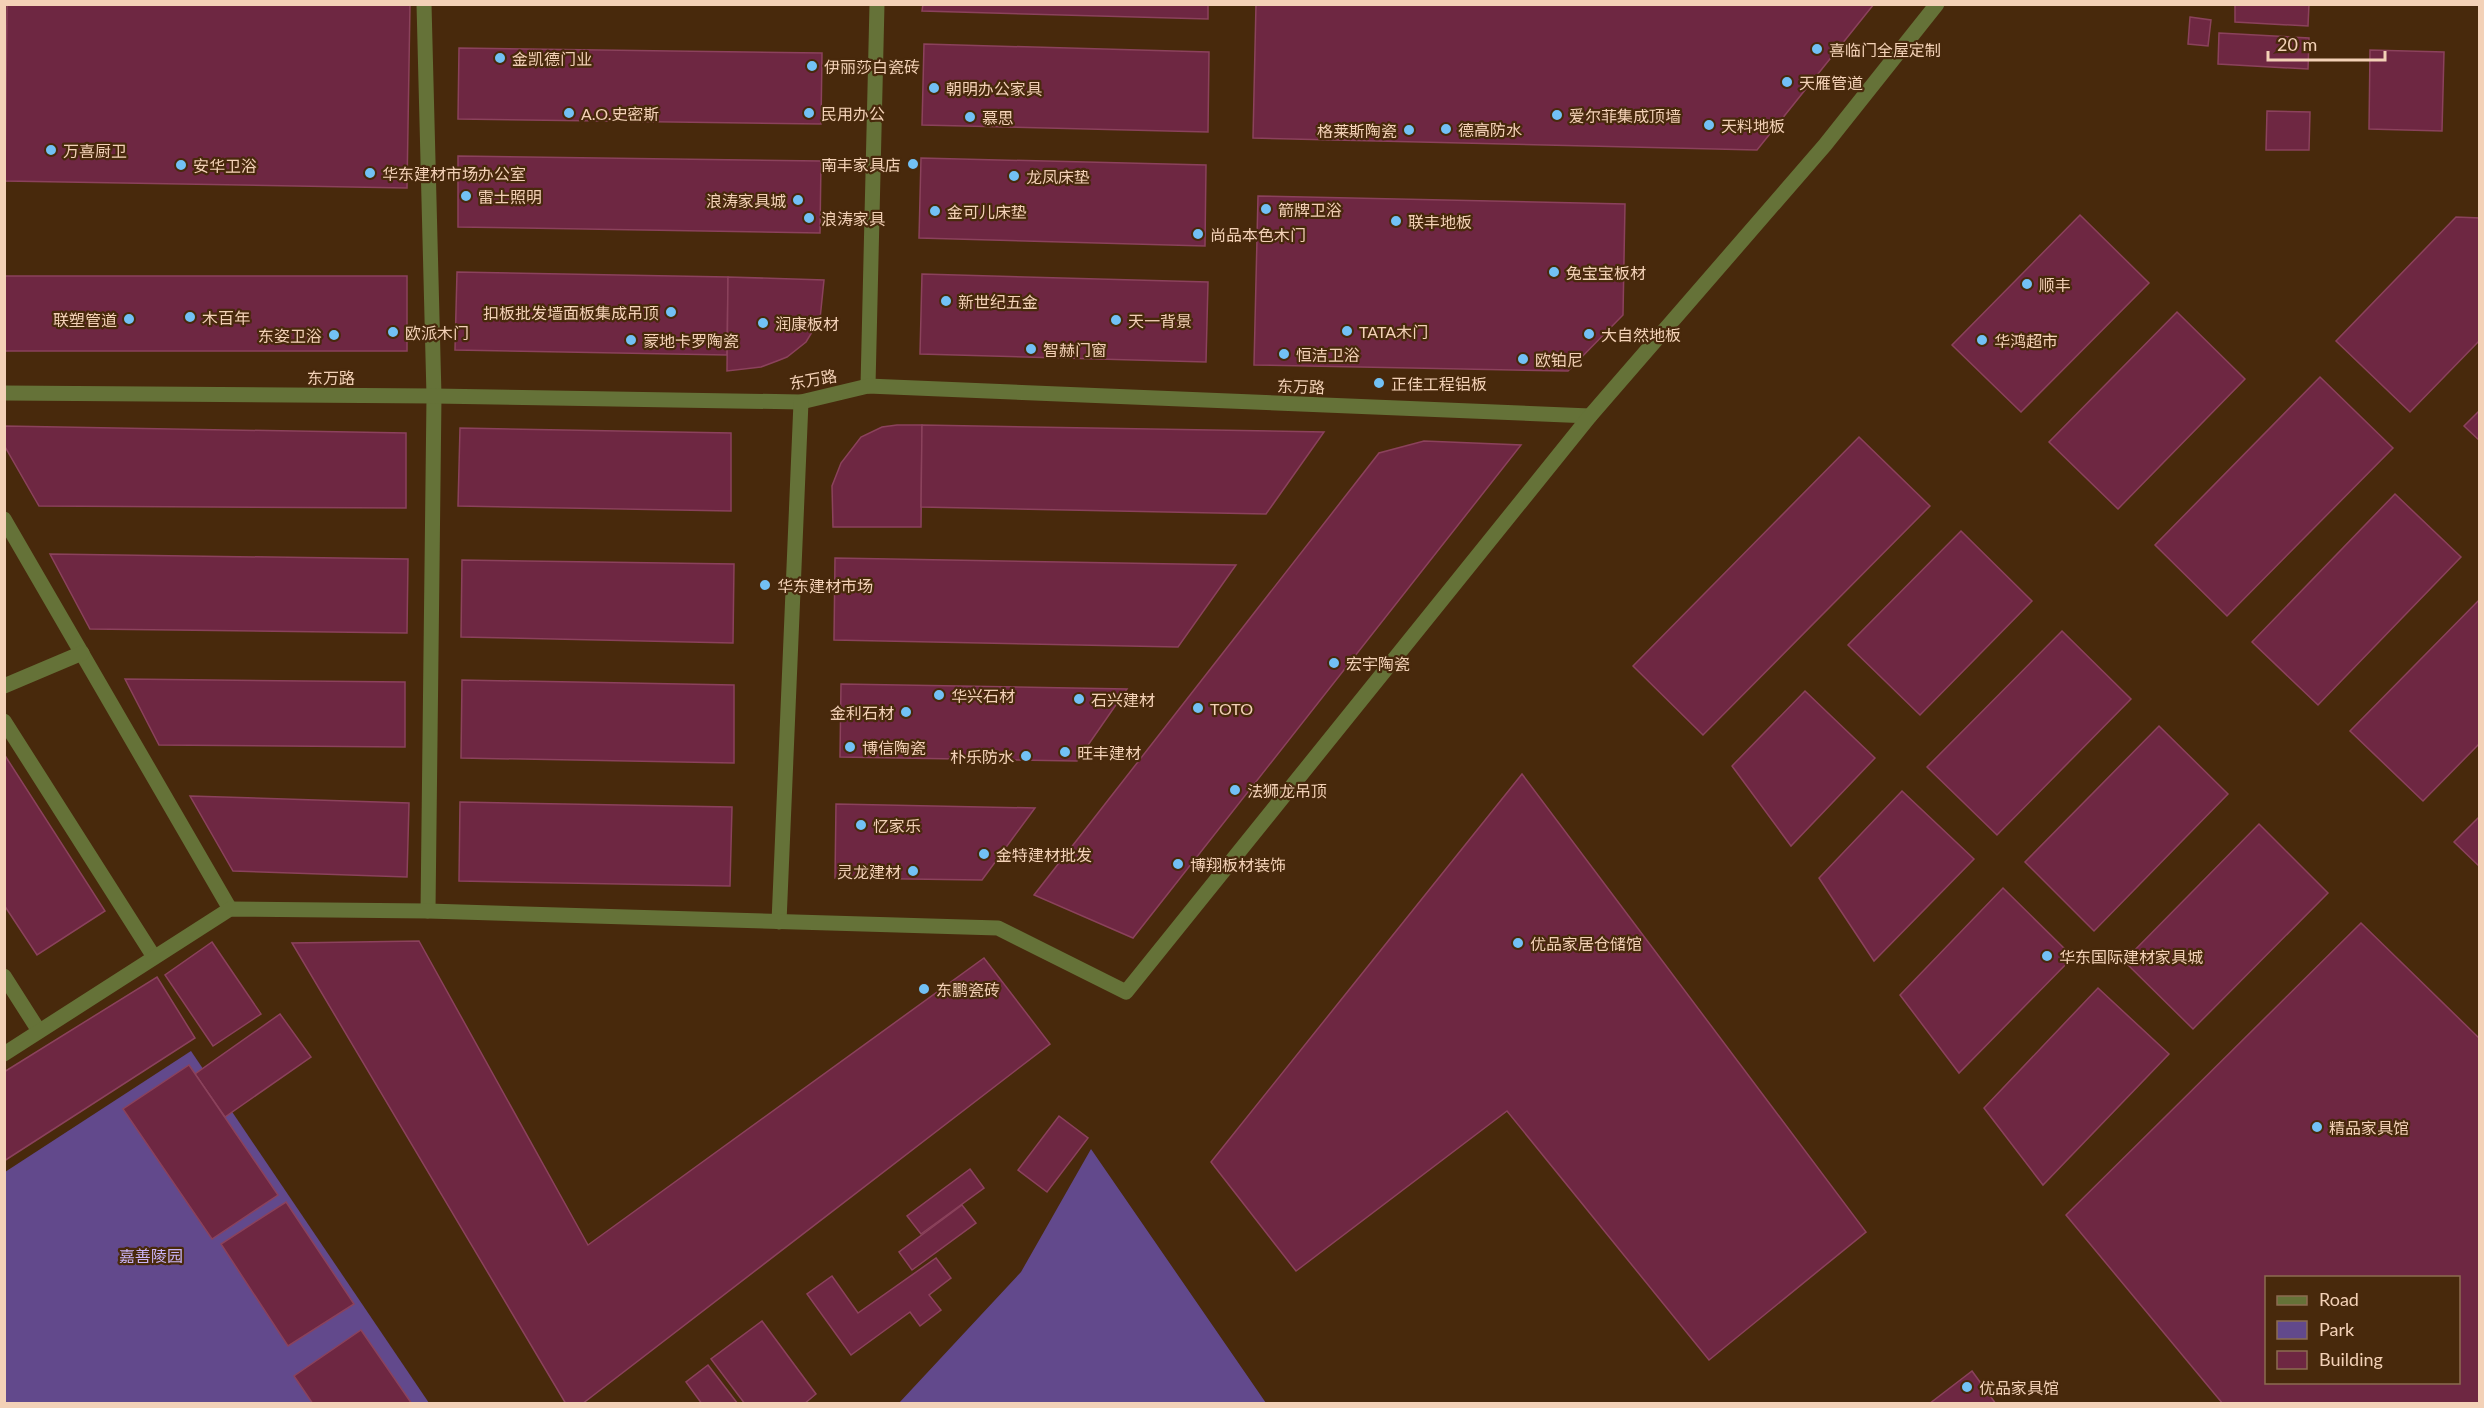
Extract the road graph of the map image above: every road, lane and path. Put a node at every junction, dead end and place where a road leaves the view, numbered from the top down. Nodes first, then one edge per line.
1 (424, 4) edge
2 (877, 4) edge
3 (1937, 4) edge
4 (868, 386) junction
5 (4, 393) edge
6 (434, 396) junction
7 (801, 402) junction
8 (1590, 416) junction
9 (4, 519) edge
10 (82, 653) junction
11 (4, 686) edge
12 (4, 721) edge
13 (230, 909) junction
14 (428, 911) junction
15 (779, 922) junction
16 (154, 957) junction
17 (4, 976) edge
18 (39, 1031) junction
19 (4, 1054) edge

1 - 6 lane
2 - 4 lane
3 - 8 lane
4 - 7 lane, 东万路
4 - 8 lane, 东万路
5 - 6 lane, 东万路
6 - 7 lane, 东万路
6 - 14 lane
7 - 15 lane
8 - 15 lane
9 - 10 lane
10 - 11 lane
10 - 13 lane
12 - 16 lane
13 - 14 lane
13 - 16 lane
14 - 15 lane
16 - 18 lane
17 - 18 lane
18 - 19 lane

